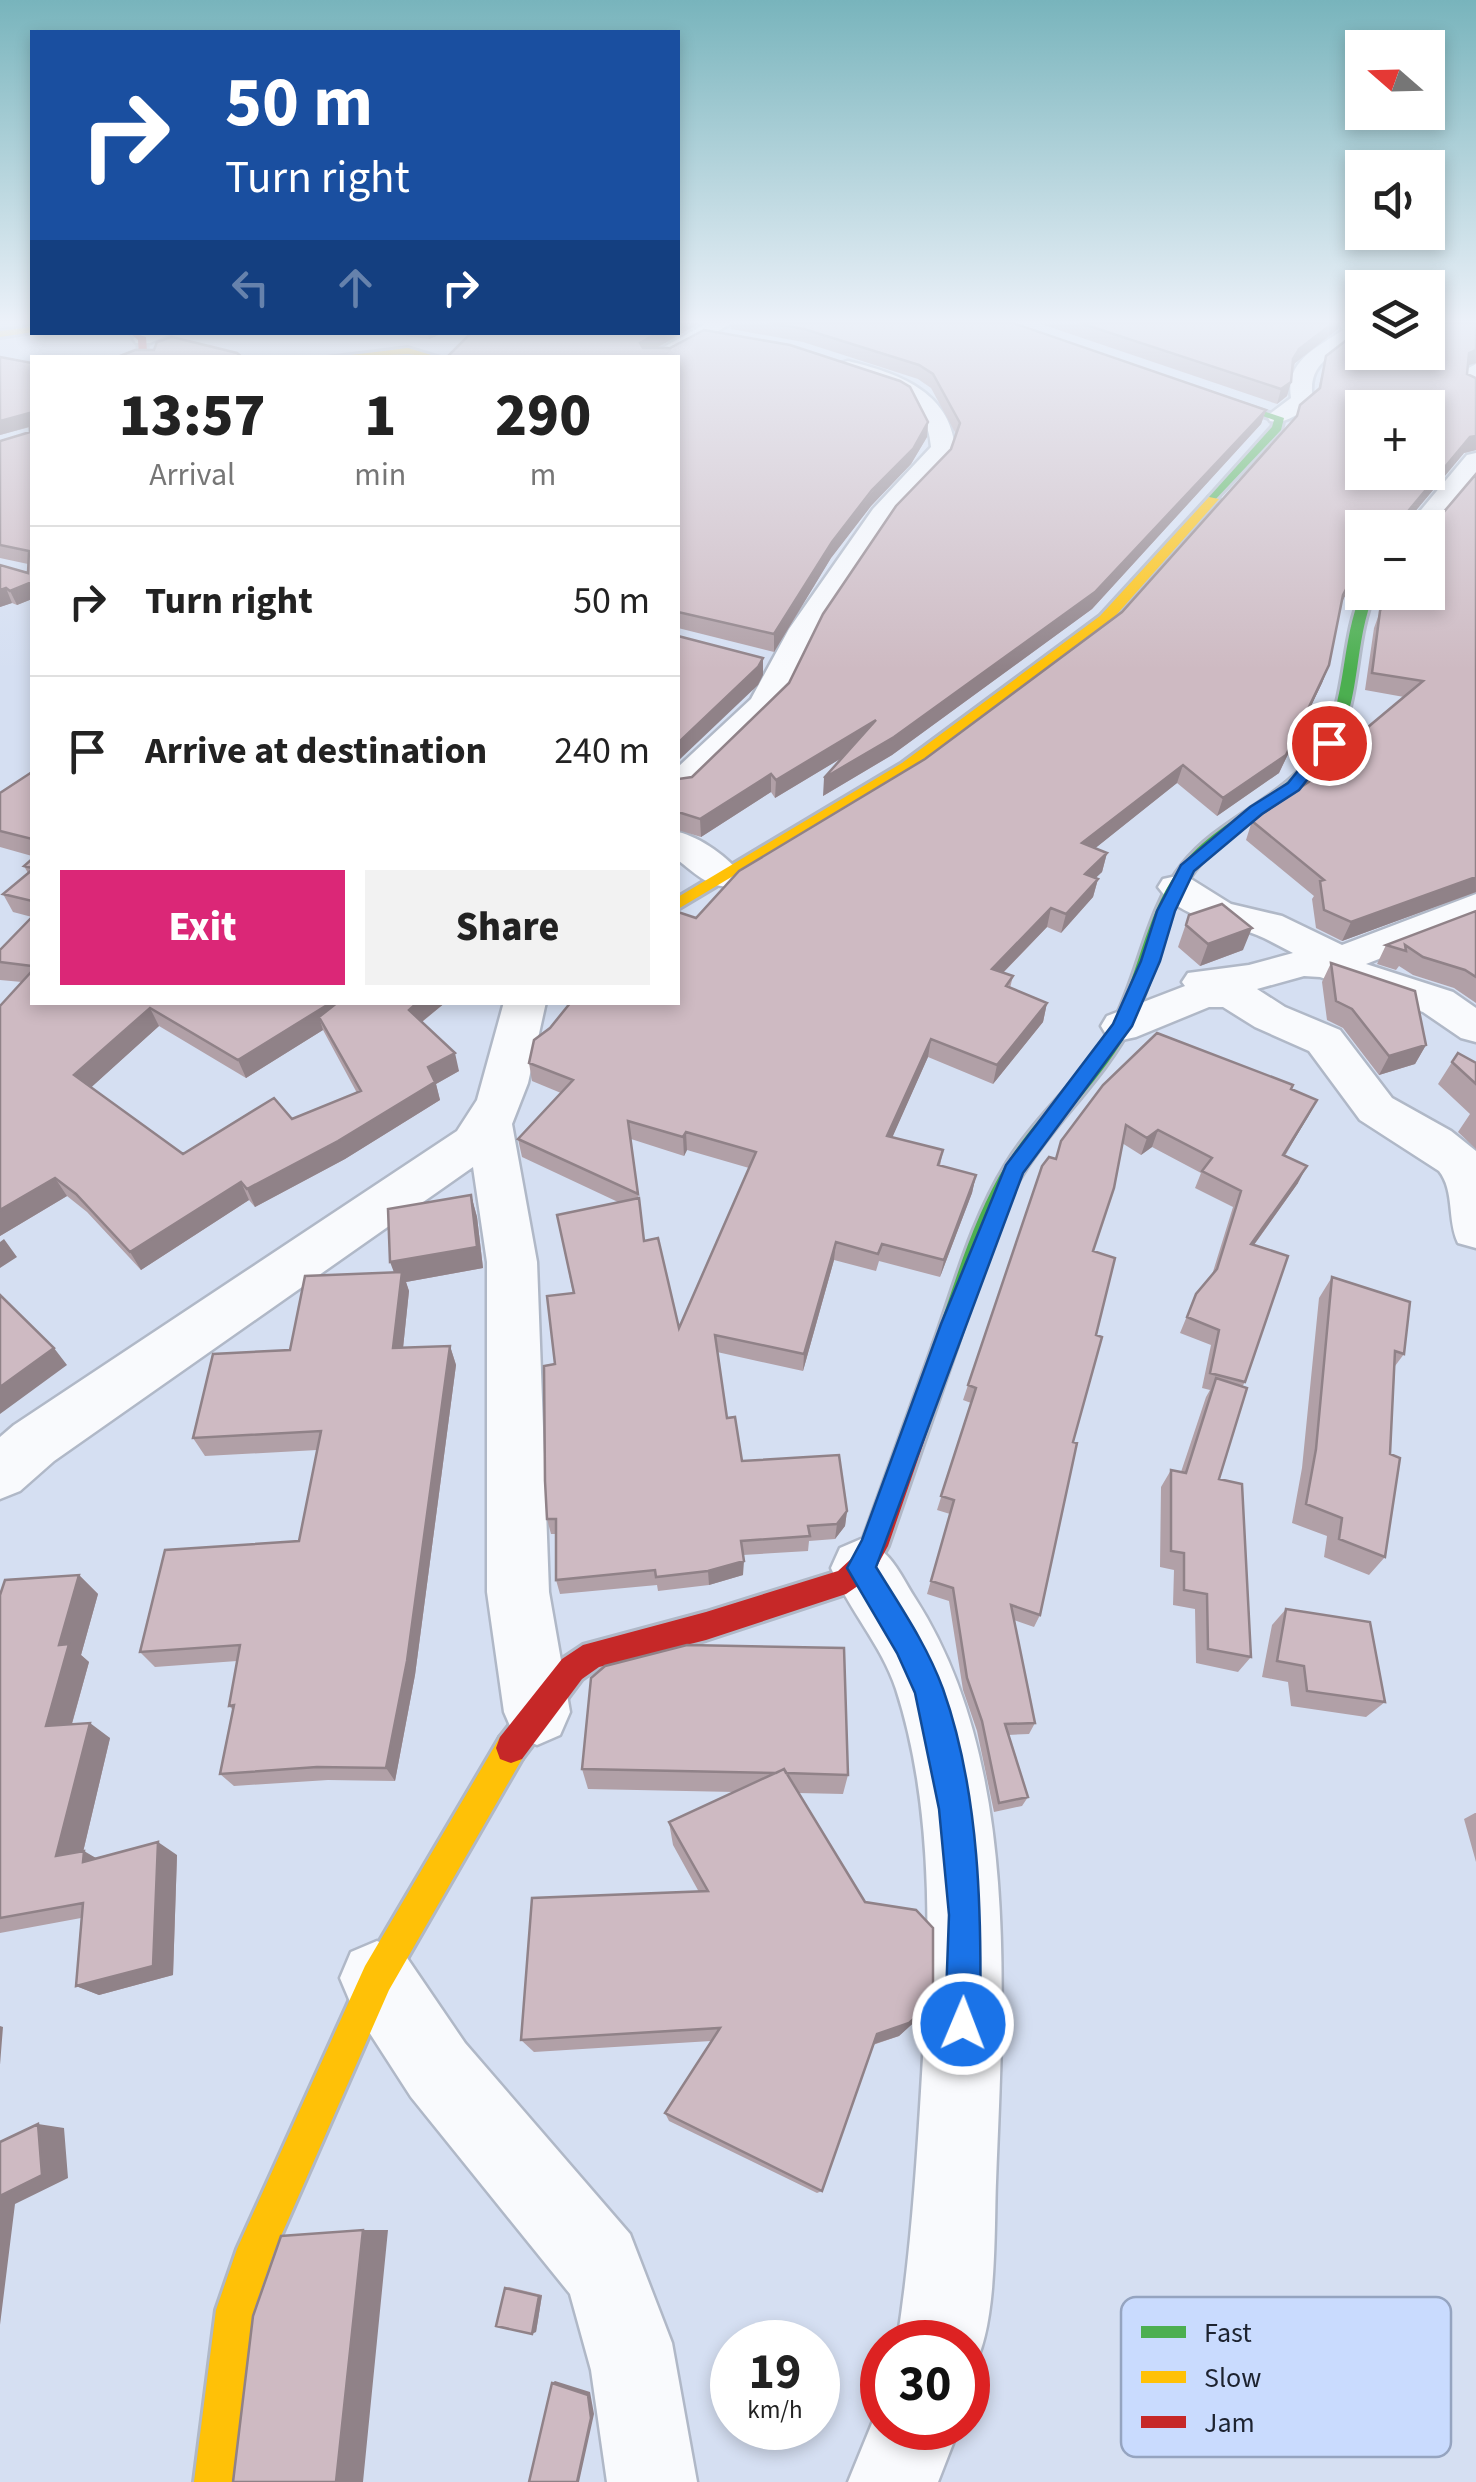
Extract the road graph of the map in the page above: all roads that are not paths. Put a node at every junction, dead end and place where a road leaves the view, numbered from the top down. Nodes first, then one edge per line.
1 (943, 439) edge
2 (1267, 439) edge
3 (1476, 460) edge
4 (1434, 510) edge
5 (1359, 610) edge
6 (680, 783) edge
7 (680, 844) edge
8 (724, 877) junction
9 (1177, 886) junction
10 (680, 903) edge
11 (1476, 906) edge
12 (1333, 962) junction
13 (1143, 977) junction
14 (524, 1005) edge
15 (1122, 1026) junction
16 (1476, 1028) edge
17 (491, 1128) junction
18 (1476, 1229) edge
19 (0, 1472) edge
20 (861, 1568) junction
21 (537, 1712) junction
22 (377, 1978) junction
23 (943, 2320) edge
24 (906, 2450) edge
25 (214, 2482) edge
26 (652, 2482) edge
27 (893, 2482) edge

1 - 6 street
2 - 8 street
3 - 4 street
5 - 9 street
7 - 8 street
8 - 10 street
9 - 12 street
9 - 13 street
11 - 12 street
12 - 13 street
12 - 16 street
13 - 15 street
14 - 17 street
15 - 18 street
15 - 20 street
17 - 19 street
17 - 21 street
20 - 21 street
20 - 23 street
21 - 22 street
22 - 25 street
22 - 26 street
24 - 27 street

